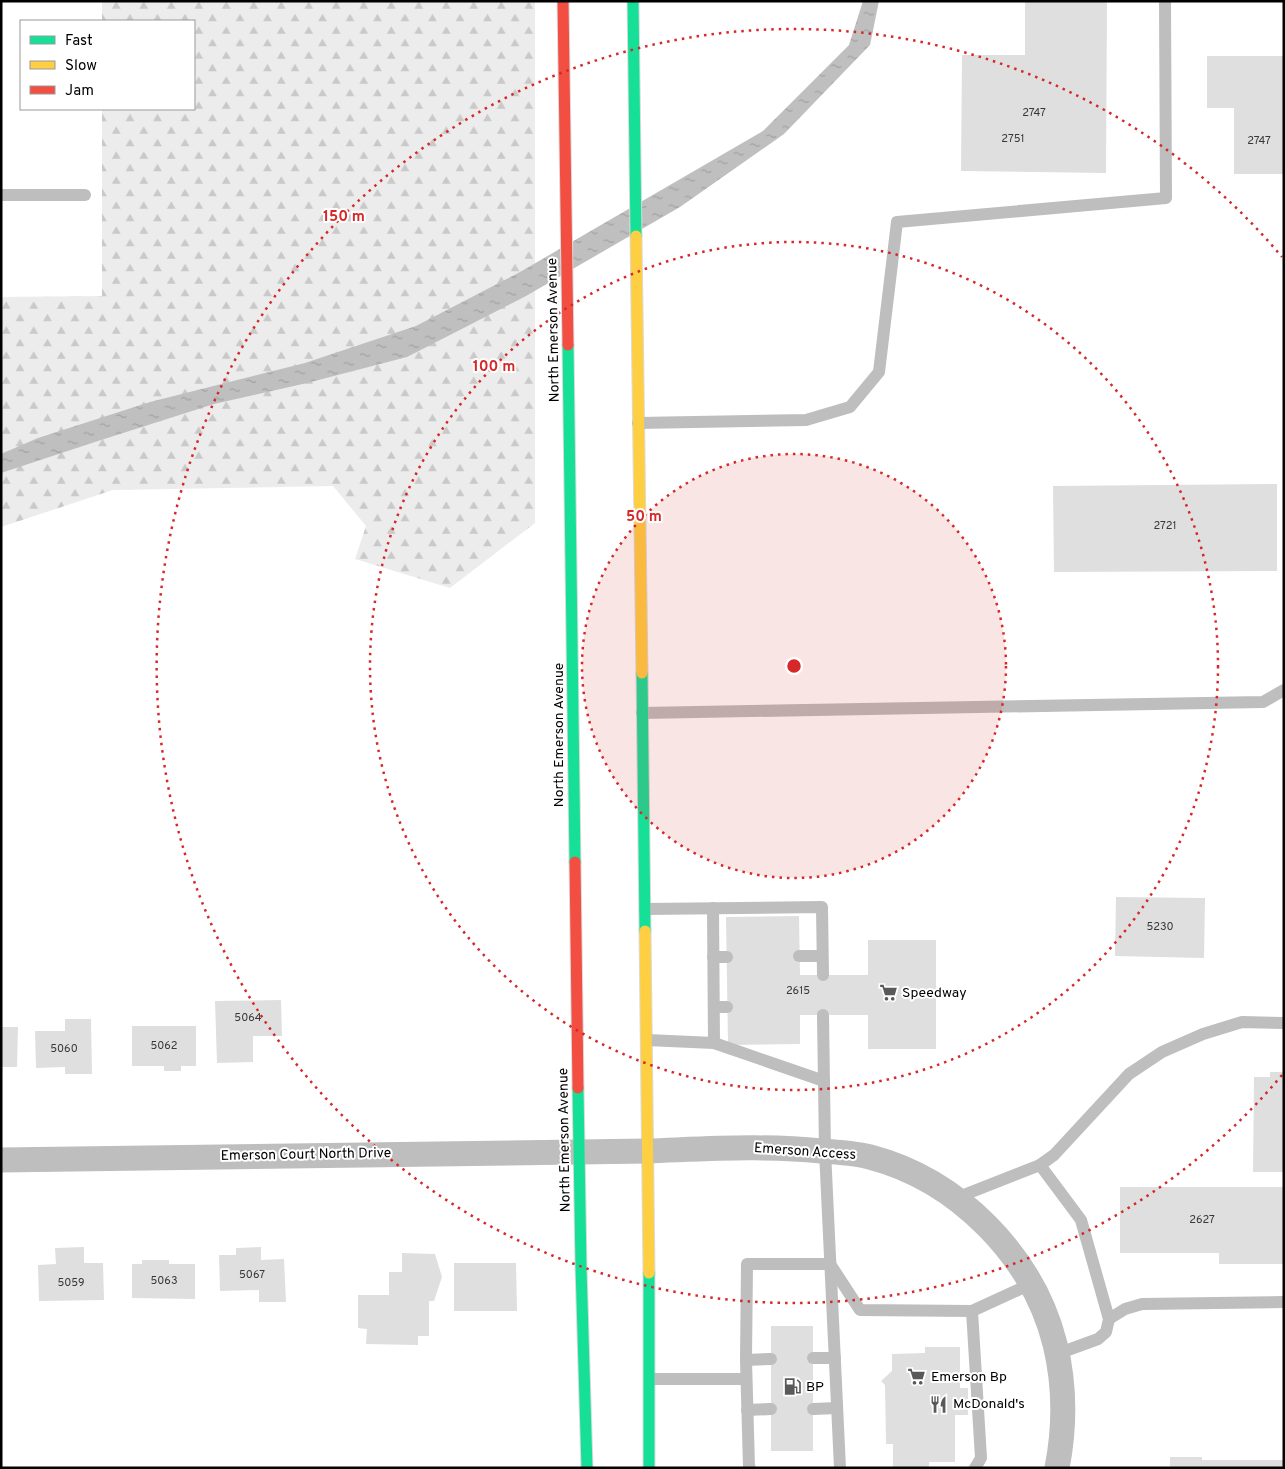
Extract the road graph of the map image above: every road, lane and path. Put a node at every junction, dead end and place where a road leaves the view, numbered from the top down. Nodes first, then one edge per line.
1 (564, 1) edge
2 (633, 1) edge
3 (1164, 1) edge
4 (84, 194) dead end
5 (1, 195) edge
6 (638, 423) junction
7 (1284, 690) edge
8 (642, 713) junction
9 (713, 908) junction
10 (645, 909) junction
11 (799, 956) dead end
12 (822, 956) junction
13 (713, 957) junction
14 (726, 957) dead end
15 (823, 975) dead end
16 (714, 1007) junction
17 (727, 1007) dead end
18 (823, 1015) dead end
19 (1284, 1023) edge
20 (646, 1040) junction
21 (714, 1043) junction
22 (824, 1081) junction
23 (610, 1150) joint
24 (648, 1151) junction
25 (825, 1151) junction
26 (580, 1152) junction
27 (1, 1160) edge
28 (1040, 1166) junction
29 (956, 1198) junction
30 (830, 1264) junction
31 (1031, 1284) junction
32 (1284, 1302) edge
33 (972, 1311) junction
34 (1109, 1319) junction
35 (1057, 1354) junction
36 (813, 1358) dead end
37 (835, 1358) junction
38 (770, 1359) dead end
39 (746, 1360) junction
40 (650, 1379) junction
41 (746, 1379) junction
42 (837, 1408) junction
43 (770, 1409) dead end
44 (813, 1409) dead end
45 (747, 1410) junction
46 (587, 1468) edge
47 (648, 1468) edge
48 (750, 1468) edge
49 (840, 1468) edge
50 (975, 1468) edge
51 (1057, 1468) edge

1 - 26 main road, North Emerson Avenue
2 - 6 main road
3 - 6 lane
4 - 5 lane
6 - 8 main road
7 - 8 lane
8 - 10 main road
9 - 10 lane
9 - 12 lane
9 - 13 lane
10 - 20 main road
11 - 12 lane
12 - 15 lane
13 - 14 lane
13 - 16 lane
16 - 17 lane
16 - 21 lane
18 - 22 lane
19 - 28 lane
20 - 21 lane
20 - 24 main road
21 - 22 lane
22 - 25 lane
23 - 24 street, Emerson Access
23 - 26 street, Emerson Court North Drive
24 - 25 street, Emerson Access
24 - 40 main road
25 - 29 street, Emerson Access
25 - 30 lane
26 - 27 street, Emerson Court North Drive
26 - 46 main road, North Emerson Avenue
28 - 29 lane
28 - 34 lane
29 - 31 street, Emerson Access
30 - 33 lane
30 - 37 lane
30 - 39 lane
31 - 33 lane
31 - 35 street, Emerson Access
32 - 34 lane
33 - 50 lane
34 - 35 lane
35 - 51 street, Emerson Access
36 - 37 lane
37 - 42 lane
38 - 39 lane
39 - 41 lane
40 - 41 lane
40 - 47 main road
41 - 45 lane
42 - 44 lane
42 - 49 lane
43 - 45 lane
45 - 48 lane

